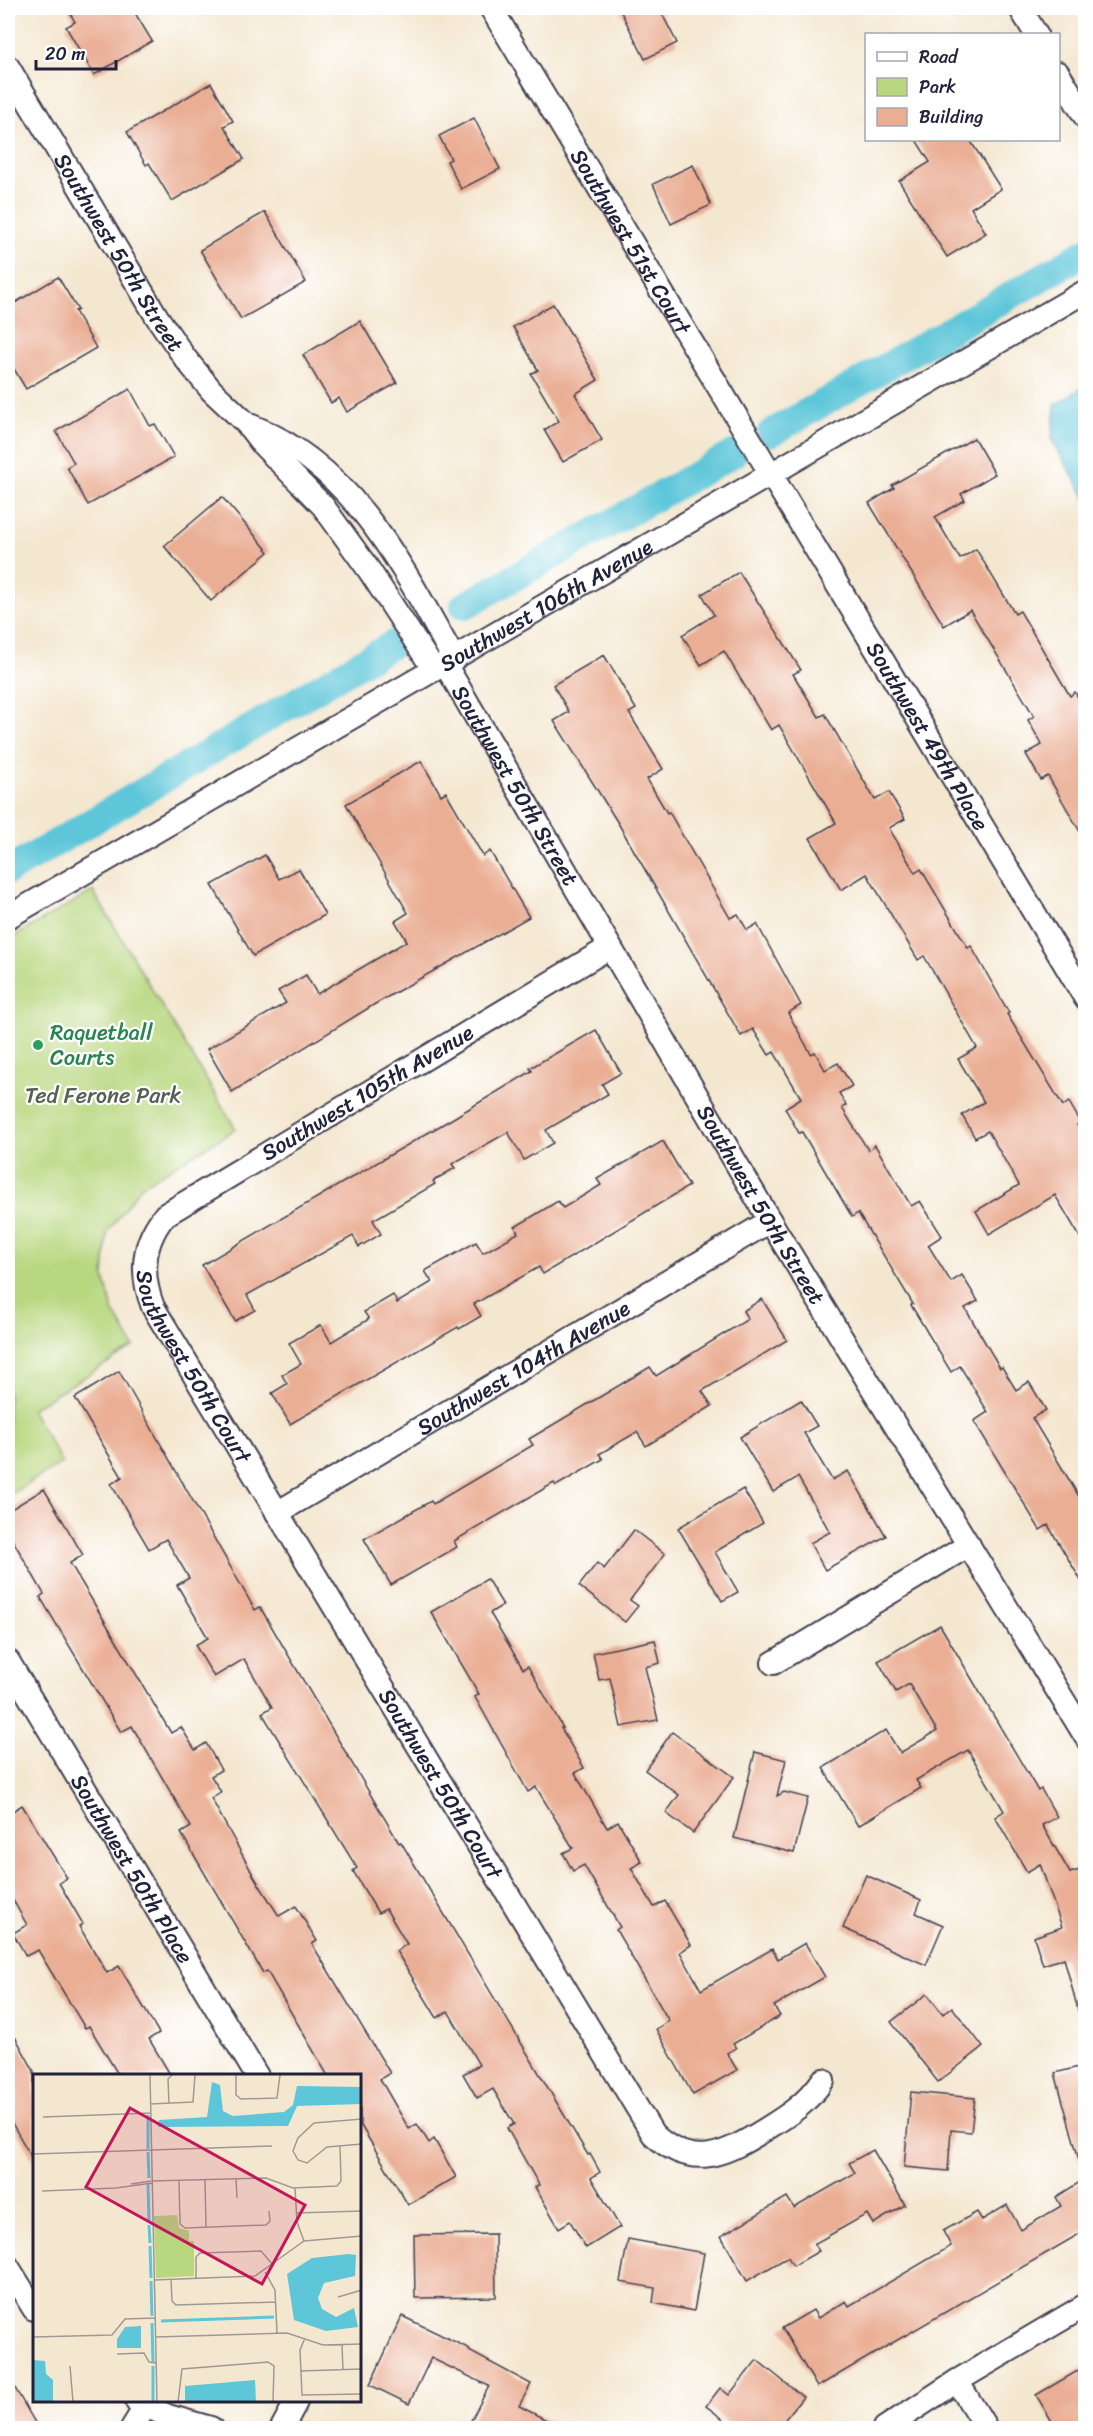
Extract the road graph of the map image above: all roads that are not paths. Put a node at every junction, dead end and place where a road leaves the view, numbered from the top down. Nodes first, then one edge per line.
1 (491, 8) edge
2 (1020, 8) edge
3 (1035, 33) edge
4 (8, 67) edge
5 (1060, 75) edge
6 (1086, 118) edge
7 (1086, 291) edge
8 (248, 424) junction
9 (769, 473) junction
10 (444, 664) junction
11 (8, 917) edge
12 (610, 947) junction
13 (1086, 999) edge
14 (770, 1221) junction
15 (145, 1256) joint
16 (278, 1514) junction
17 (969, 1545) junction
18 (8, 1661) edge
19 (774, 1663) dead end
20 (1086, 1737) edge
21 (257, 2074) edge
22 (823, 2080) dead end
23 (8, 2267) edge
24 (1086, 2305) edge
25 (33, 2306) edge
26 (957, 2381) junction
27 (295, 2403) edge
28 (141, 2404) edge
29 (132, 2428) edge
30 (211, 2428) edge
31 (282, 2428) edge
32 (885, 2428) edge
33 (986, 2428) edge

1 - 9 street, Southwest 51st Court
2 - 3 street
4 - 8 street, Southwest 50th Street
5 - 6 street
7 - 9 street, Southwest 106th Avenue
8 - 10 street, Southwest 50th Street
8 - 10 street, Southwest 50th Street
9 - 10 street, Southwest 106th Avenue
9 - 13 street, Southwest 49th Place
10 - 11 street, Southwest 106th Avenue
10 - 12 street, Southwest 50th Street
12 - 14 street, Southwest 50th Street
12 - 15 street, Southwest 105th Avenue
14 - 16 street, Southwest 104th Avenue
14 - 17 street, Southwest 50th Street
15 - 16 street, Southwest 50th Court
16 - 22 street, Southwest 50th Court
17 - 19 street
17 - 20 street, Southwest 50th Street
18 - 21 street, Southwest 50th Place
23 - 25 street
24 - 26 street
26 - 32 street
26 - 33 street
27 - 31 street
28 - 29 street
28 - 30 street

